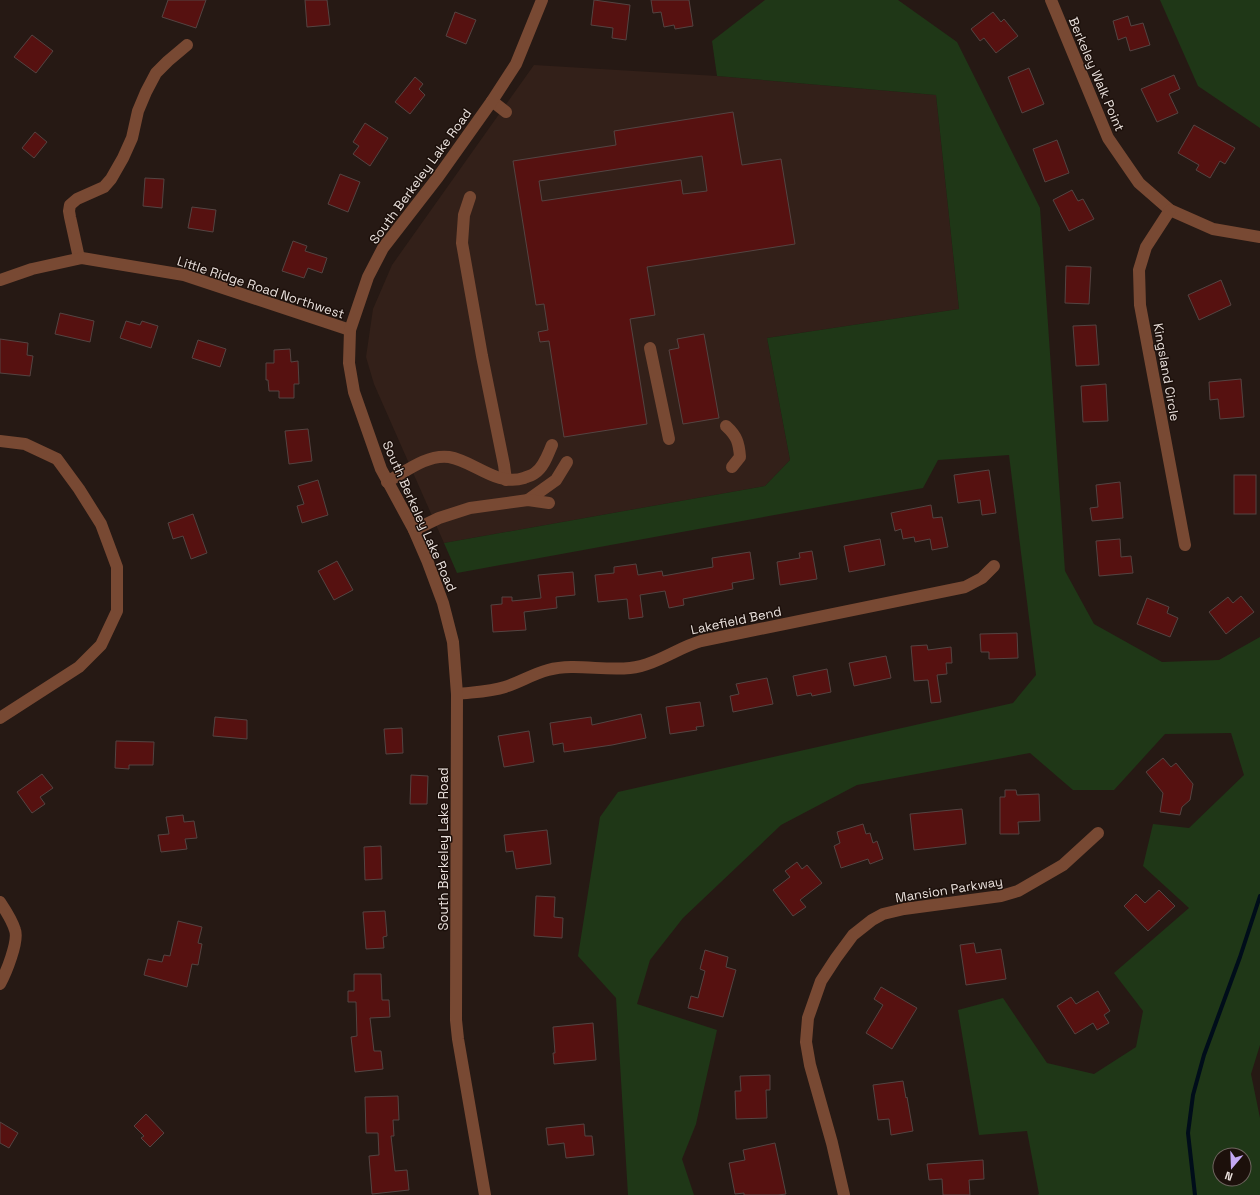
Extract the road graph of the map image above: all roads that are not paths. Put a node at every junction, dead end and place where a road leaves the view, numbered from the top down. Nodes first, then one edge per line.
1 (542, 0) edge
2 (1052, 0) edge
3 (188, 45) dead end
4 (492, 101) junction
5 (506, 112) dead end
6 (470, 197) dead end
7 (1170, 210) junction
8 (1260, 237) edge
9 (80, 258) junction
10 (0, 280) edge
11 (350, 330) junction
12 (650, 348) dead end
13 (726, 426) dead end
14 (670, 439) dead end
15 (0, 441) edge
16 (552, 445) dead end
17 (567, 462) dead end
18 (732, 467) dead end
19 (506, 480) junction
20 (387, 482) junction
21 (528, 500) junction
22 (549, 503) dead end
23 (414, 530) junction
24 (1184, 546) dead end
25 (994, 566) dead end
26 (457, 694) junction
27 (0, 718) edge
28 (1098, 833) dead end
29 (0, 902) edge
30 (0, 984) edge
31 (485, 1195) edge
32 (844, 1195) edge

1 - 4 street, South Berkeley Lake Road
2 - 7 street, Berkeley Walk Point
3 - 9 street
4 - 5 street
4 - 11 street, South Berkeley Lake Road
6 - 19 street
7 - 8 street, Berkeley Walk Point
7 - 24 street, Kingsland Circle
9 - 10 street, Little Ridge Road Northwest
9 - 11 street, Little Ridge Road Northwest
11 - 20 street, South Berkeley Lake Road
12 - 14 street
13 - 18 street
15 - 27 street
16 - 19 street
17 - 21 street
19 - 20 street
20 - 23 street, South Berkeley Lake Road
21 - 22 street
21 - 23 street
23 - 26 street, South Berkeley Lake Road
25 - 26 street, Lakefield Bend
26 - 31 street, South Berkeley Lake Road
28 - 32 street, Mansion Parkway
29 - 30 street

